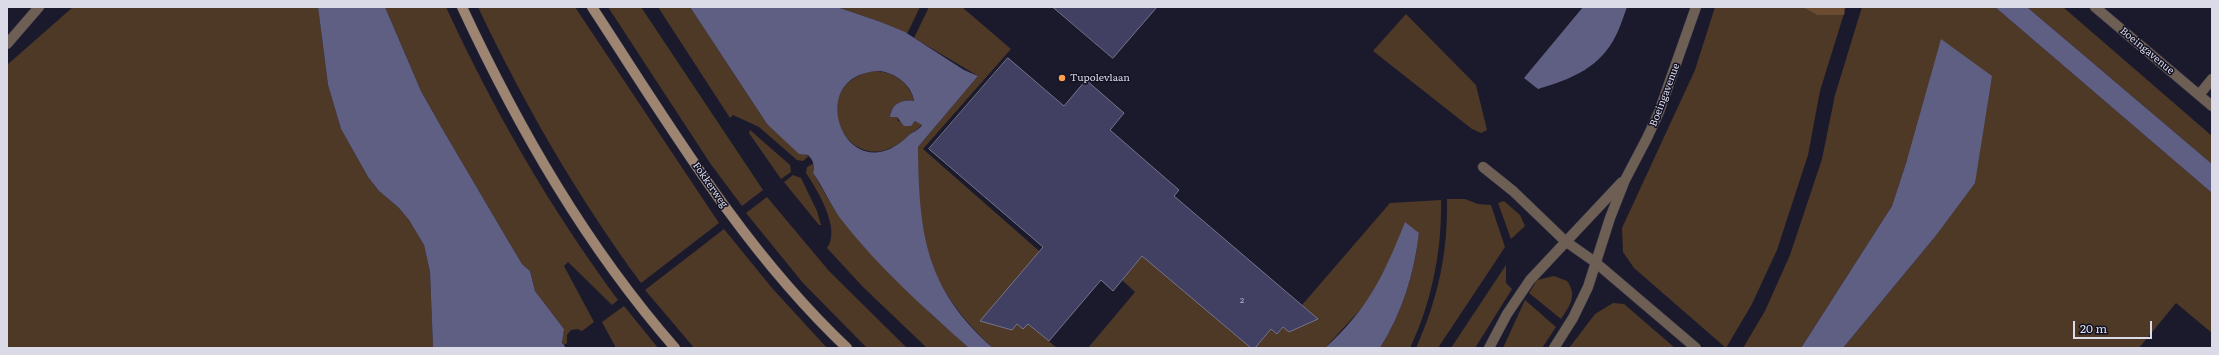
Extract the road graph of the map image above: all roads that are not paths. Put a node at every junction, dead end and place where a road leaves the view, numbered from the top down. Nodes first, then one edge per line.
1 (39, 7) edge
2 (462, 7) edge
3 (592, 7) edge
4 (1696, 7) edge
5 (2094, 7) edge
6 (7, 44) edge
7 (2212, 79) edge
8 (2199, 95) junction
9 (2212, 106) edge
10 (1483, 167) dead end
11 (1625, 180) junction
12 (1565, 241) junction
13 (1595, 262) junction
14 (675, 348) edge
15 (847, 348) edge
16 (1489, 348) edge
17 (1554, 348) edge
18 (1696, 348) edge

1 - 6 street
2 - 14 main road
3 - 15 main road, Fokkerweg
4 - 11 street, Boeingavenue
5 - 8 street, Boeingavenue
7 - 8 street
8 - 9 street, Boeingavenue
10 - 12 street
11 - 12 street, Boeingavenue
11 - 13 street, Boeingavenue
12 - 13 street
12 - 16 street, Boeingavenue
13 - 17 street, Boeingavenue
13 - 18 street

